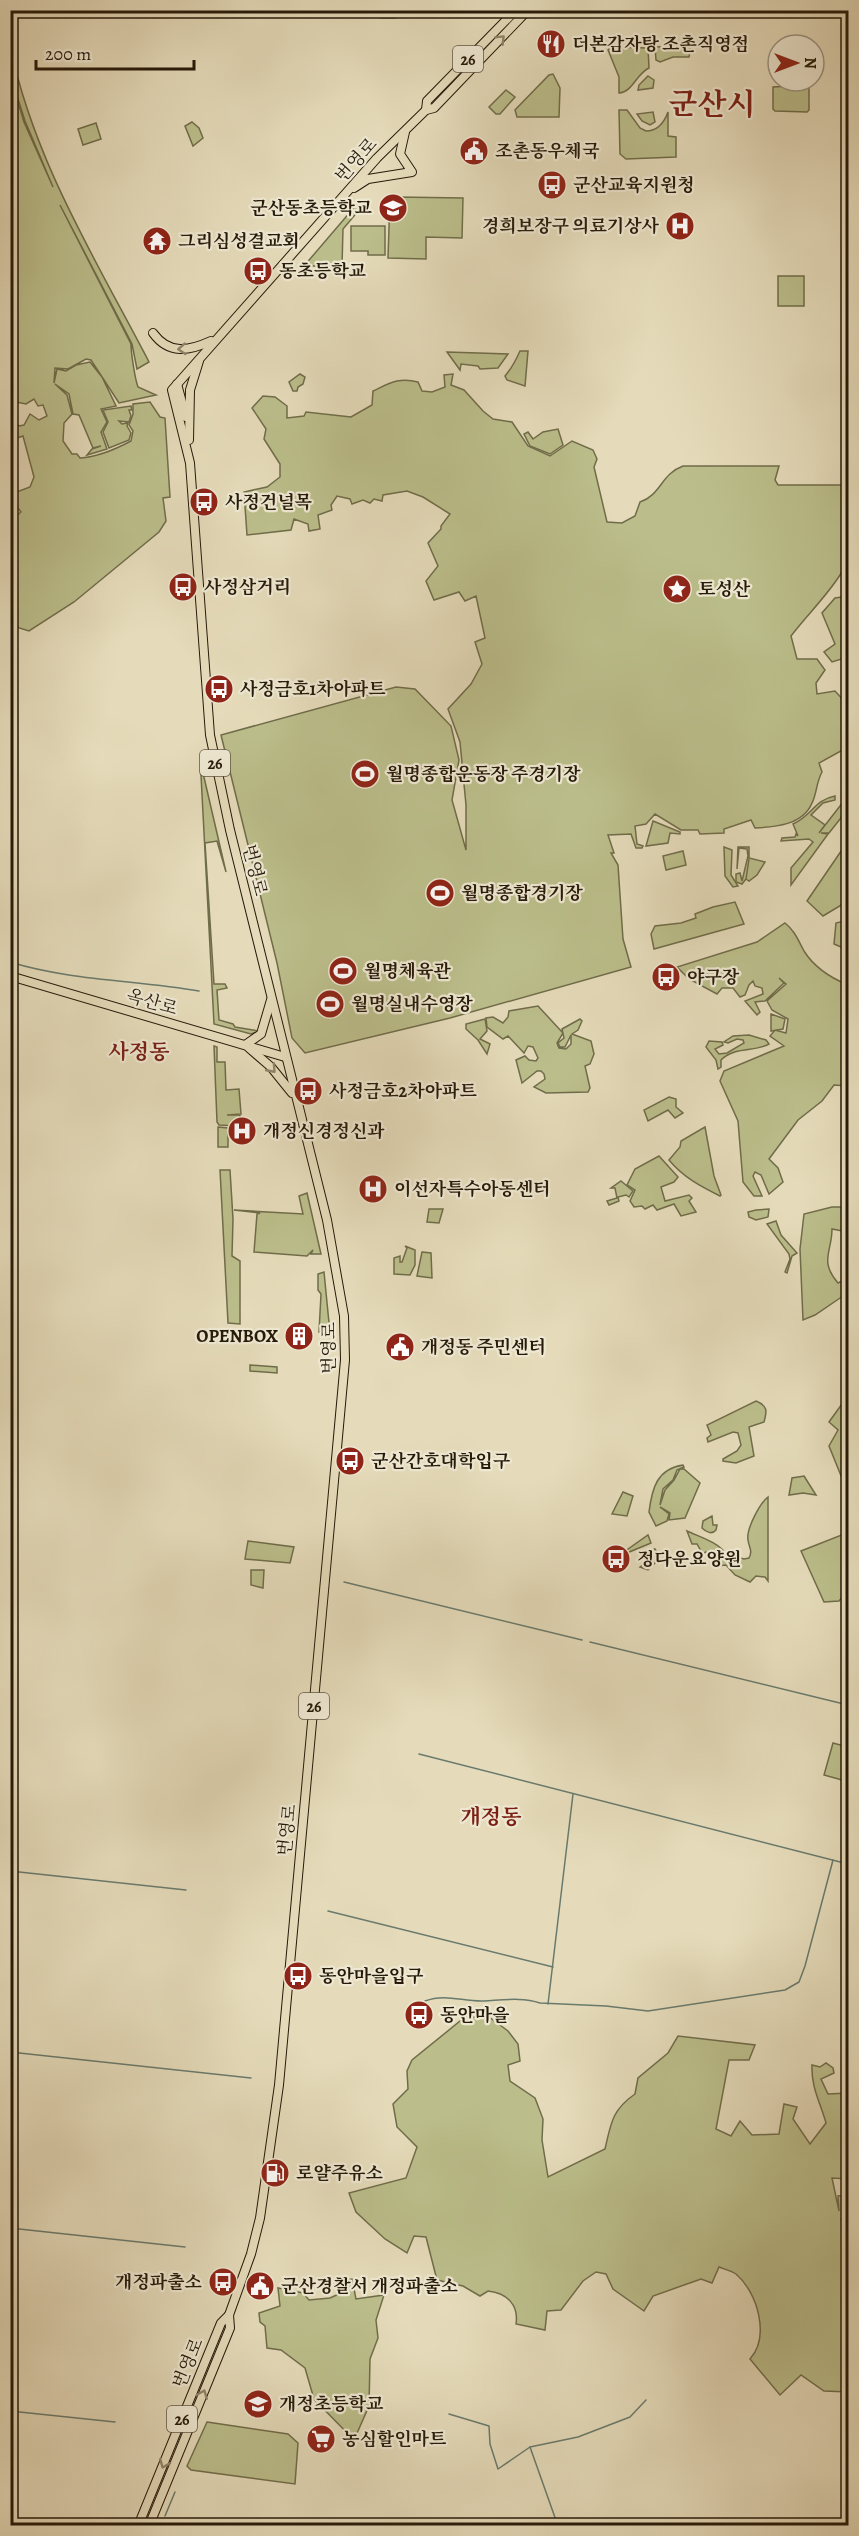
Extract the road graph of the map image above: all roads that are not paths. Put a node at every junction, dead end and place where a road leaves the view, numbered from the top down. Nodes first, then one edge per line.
1 (516, 10) edge
2 (528, 10) edge
3 (426, 110) junction
4 (407, 128) junction
5 (344, 195) junction
6 (153, 333) dead end
7 (216, 339) junction
8 (200, 357) junction
9 (174, 387) junction
10 (188, 431) junction
11 (190, 463) junction
12 (10, 976) edge
13 (271, 999) junction
14 (245, 1045) junction
15 (285, 1057) junction
16 (295, 1097) junction
17 (229, 2315) junction
18 (138, 2526) edge
19 (148, 2526) edge

1 - 3 main road, 번영로 / 26
3 -> 2 main road, 번영로 / 26
3 - 4 main road, 번영로 / 26
4 - 5 main road, 번영로 / 26
4 - 5 main road
5 - 7 main road, 번영로 / 26
7 -> 6 main road
7 - 8 main road, 번영로 / 26
8 - 9 main road, 번영로 / 26
8 - 10 main road
9 - 10 main road
9 - 11 main road, 번영로 / 26
10 - 11 main road
11 - 13 main road, 번영로 / 26
12 - 14 main road, 옥산로
13 - 14 main road
13 - 15 main road, 번영로 / 26
14 - 15 main road, 옥산로
14 -> 16 main road
15 - 16 main road, 번영로 / 26
16 - 17 main road, 번영로 / 26
17 -> 18 main road, 번영로 / 26
19 -> 17 main road, 번영로 / 26

